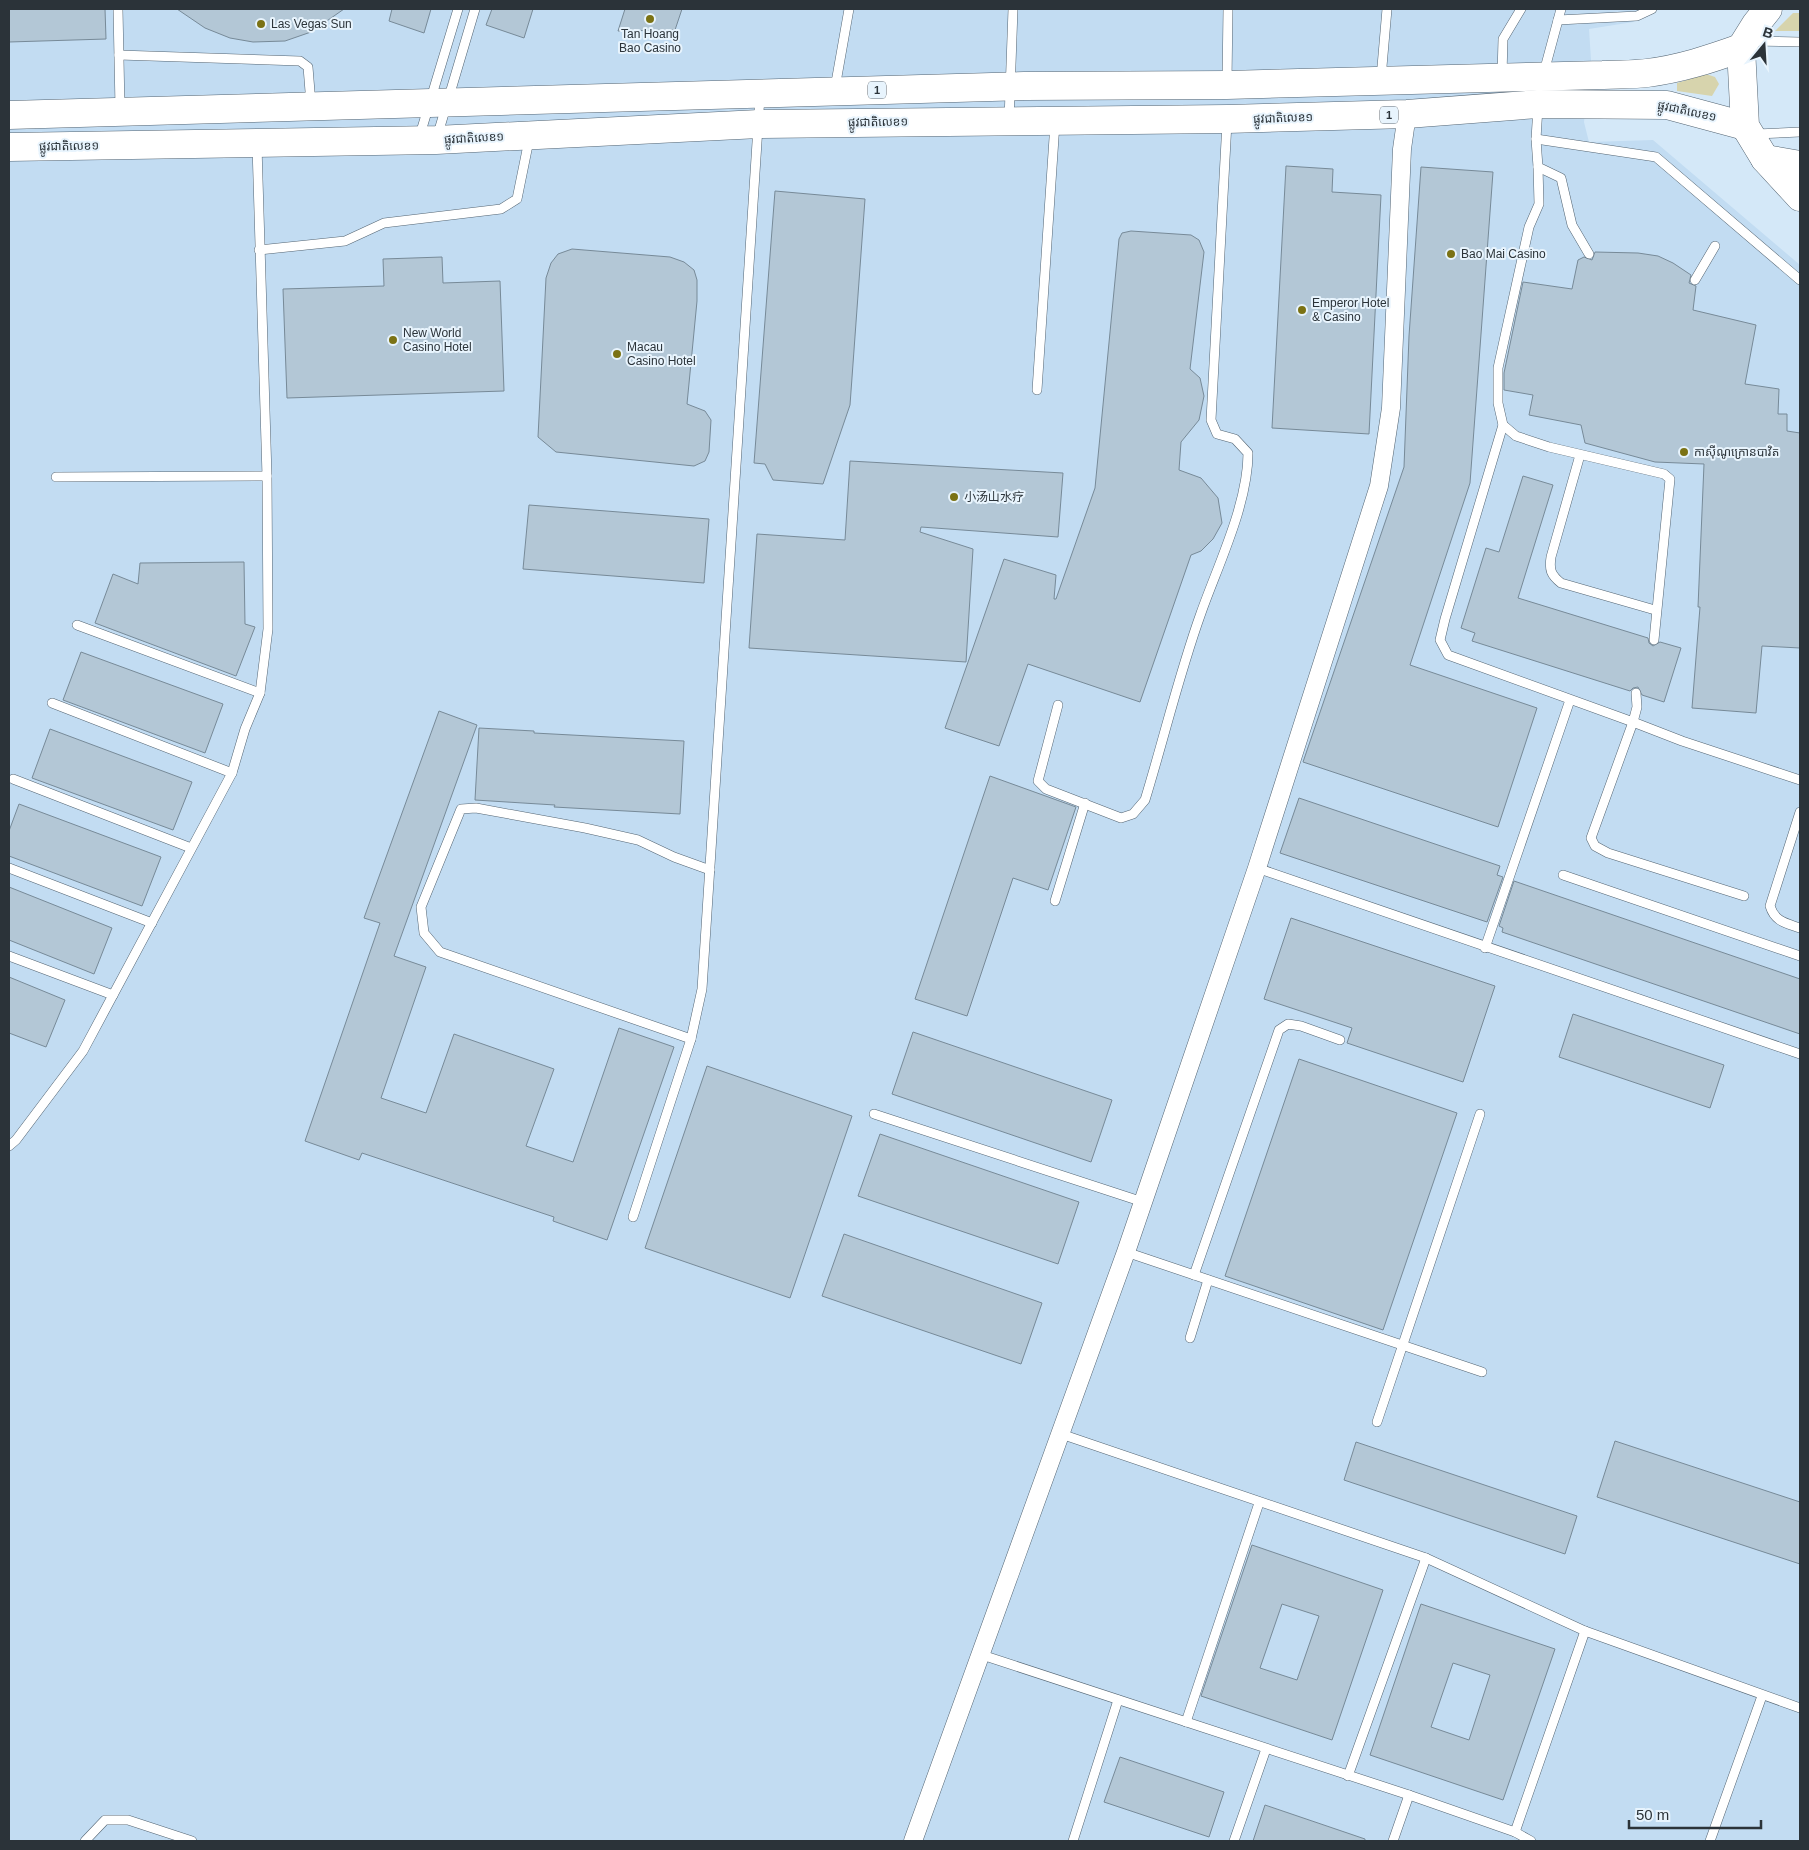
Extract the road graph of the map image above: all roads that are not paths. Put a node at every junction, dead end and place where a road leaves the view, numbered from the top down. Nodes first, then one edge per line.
1 (118, 9) edge
2 (458, 9) edge
3 (475, 9) edge
4 (848, 9) edge
5 (1013, 9) edge
6 (1228, 9) edge
7 (1387, 9) edge
8 (1521, 9) edge
9 (1561, 9) edge
10 (1652, 9) edge
11 (1782, 9) edge
12 (1558, 20) junction
13 (1753, 30) edge
14 (1800, 42) edge
15 (119, 55) junction
16 (1502, 78) junction
17 (1381, 80) junction
18 (1227, 84) junction
19 (1010, 86) junction
20 (1540, 90) junction
21 (835, 91) junction
22 (760, 93) junction
23 (438, 103) junction
24 (311, 106) junction
25 (120, 111) junction
26 (1407, 114) junction
27 (9, 115) edge
28 (1227, 119) junction
29 (1009, 120) junction
30 (1055, 120) junction
31 (759, 124) junction
32 (1747, 130) junction
33 (1800, 132) edge
34 (530, 134) junction
35 (1536, 139) junction
36 (427, 140) junction
37 (257, 143) junction
38 (9, 147) edge
39 (1766, 159) junction
40 (1800, 164) edge
41 (1538, 167) junction
42 (1800, 197) edge
43 (1715, 246) dead end
44 (259, 250) junction
45 (1589, 254) dead end
46 (1695, 280) dead end
47 (1800, 280) edge
48 (1037, 390) dead end
49 (1504, 425) junction
50 (1580, 455) junction
51 (267, 476) junction
52 (56, 477) dead end
53 (1655, 610) junction
54 (77, 625) dead end
55 (1654, 640) dead end
56 (260, 693) junction
57 (1636, 693) dead end
58 (1570, 700) junction
59 (52, 703) dead end
60 (1058, 705) dead end
61 (1633, 722) junction
62 (232, 773) junction
63 (13, 779) dead end
64 (1800, 780) edge
65 (1084, 803) junction
66 (1800, 812) edge
67 (191, 848) junction
68 (9, 868) edge
69 (1257, 868) junction
70 (710, 870) junction
71 (1563, 875) dead end
72 (1744, 896) dead end
73 (1055, 901) dead end
74 (152, 923) junction
75 (1800, 928) edge
76 (1485, 948) junction
77 (9, 956) edge
78 (1800, 956) edge
79 (113, 995) junction
80 (691, 1039) junction
81 (1340, 1040) dead end
82 (1800, 1054) edge
83 (874, 1114) dead end
84 (1480, 1114) dead end
85 (9, 1146) edge
86 (1143, 1202) junction
87 (633, 1217) dead end
88 (1126, 1252) junction
89 (1194, 1275) junction
90 (1208, 1280) junction
91 (1190, 1338) dead end
92 (1402, 1345) junction
93 (1482, 1372) dead end
94 (1377, 1422) dead end
95 (1060, 1434) junction
96 (1259, 1503) junction
97 (1426, 1558) junction
98 (1585, 1631) junction
99 (979, 1654) junction
100 (1762, 1696) junction
101 (1118, 1700) junction
102 (1800, 1708) edge
103 (1186, 1722) junction
104 (1266, 1749) junction
105 (1348, 1776) junction
106 (1409, 1795) junction
107 (1515, 1832) junction
108 (85, 1841) edge
109 (192, 1841) edge
110 (913, 1841) edge
111 (1073, 1841) edge
112 (1234, 1841) edge
113 (1393, 1841) edge
114 (1531, 1841) edge
115 (1710, 1841) edge

1 - 15 lane
2 - 23 lane
3 - 23 lane
4 - 21 lane
5 - 19 lane
6 - 18 lane
7 - 17 lane
8 - 16 lane
9 - 12 lane
10 - 12 lane
11 - 13 highway, ផ្លូវជាតិលេខ១
12 - 20 lane
13 - 14 lane
13 - 20 highway, ផ្លូវជាតិលេខ១ / 1
13 - 32 highway
15 - 24 lane
15 - 25 lane
16 - 17 highway, ផ្លូវជាតិលេខ១ / 1
16 - 20 highway, ផ្លូវជាតិលេខ១ / 1
17 - 18 highway, ផ្លូវជាតិលេខ១ / 1
18 - 19 highway, ផ្លូវជាតិលេខ១ / 1
19 - 21 highway, ផ្លូវជាតិលេខ១ / 1
19 - 29 lane
20 - 26 highway, ផ្លូវជាតិលេខ១ / 1
20 - 32 highway, ផ្លូវជាតិលេខ១ / 1
20 - 35 lane
21 - 22 highway, ផ្លូវជាតិលេខ១ / 1
22 - 23 highway, ផ្លូវជាតិលេខ១ / 1
22 - 31 lane
23 - 24 highway, ផ្លូវជាតិលេខ១ / 1
23 - 36 lane
23 - 36 lane
24 - 25 highway, ផ្លូវជាតិលេខ១ / 1
25 - 27 highway, ផ្លូវជាតិលេខ១ / 1
26 - 28 highway, ផ្លូវជាតិលេខ១ / 1
26 - 69 street
28 - 30 highway, ផ្លូវជាតិលេខ១ / 1
28 - 65 lane
29 - 30 highway, ផ្លូវជាតិលេខ១ / 1
29 - 31 highway, ផ្លូវជាតិលេខ១ / 1
30 - 48 lane
31 - 34 highway, ផ្លូវជាតិលេខ១ / 1
31 - 70 lane
32 - 33 lane
32 - 39 highway
34 - 36 highway, ផ្លូវជាតិលេខ១ / 1
34 - 44 lane
35 - 41 lane
35 - 47 lane
36 - 37 highway, ផ្លូវជាតិលេខ១ / 1
37 - 38 highway, ផ្លូវជាតិលេខ១ / 1
37 - 44 lane
39 - 40 highway
39 - 42 highway
41 - 45 lane
41 - 49 lane
43 - 46 lane
44 - 51 lane
49 - 50 lane
49 - 58 lane
50 - 53 lane
50 - 53 lane
51 - 52 lane
51 - 56 lane
53 - 55 lane
54 - 56 lane
56 - 62 lane
57 - 61 lane
58 - 61 lane
58 - 76 lane
59 - 62 lane
60 - 65 lane
61 - 64 lane
61 - 72 lane
62 - 67 lane
63 - 67 lane
65 - 73 lane
66 - 75 lane
67 - 74 lane
68 - 74 lane
69 - 76 lane
69 - 86 street
70 - 80 lane
70 - 80 lane
71 - 78 lane
74 - 79 lane
76 - 82 lane
77 - 79 lane
79 - 85 lane
80 - 87 lane
81 - 89 lane
83 - 86 lane
84 - 92 lane
86 - 88 street
88 - 89 lane
88 - 95 street
89 - 90 lane
90 - 91 lane
90 - 92 lane
92 - 93 lane
92 - 94 lane
95 - 96 lane
95 - 99 street
96 - 97 lane
96 - 103 lane
97 - 98 lane
97 - 105 lane
98 - 100 lane
98 - 107 lane
99 - 101 lane
99 - 110 street
100 - 102 lane
100 - 115 lane
101 - 103 lane
101 - 111 lane
103 - 104 lane
104 - 105 lane
104 - 112 lane
105 - 106 lane
106 - 107 lane
106 - 113 lane
107 - 114 lane
108 - 109 lane

